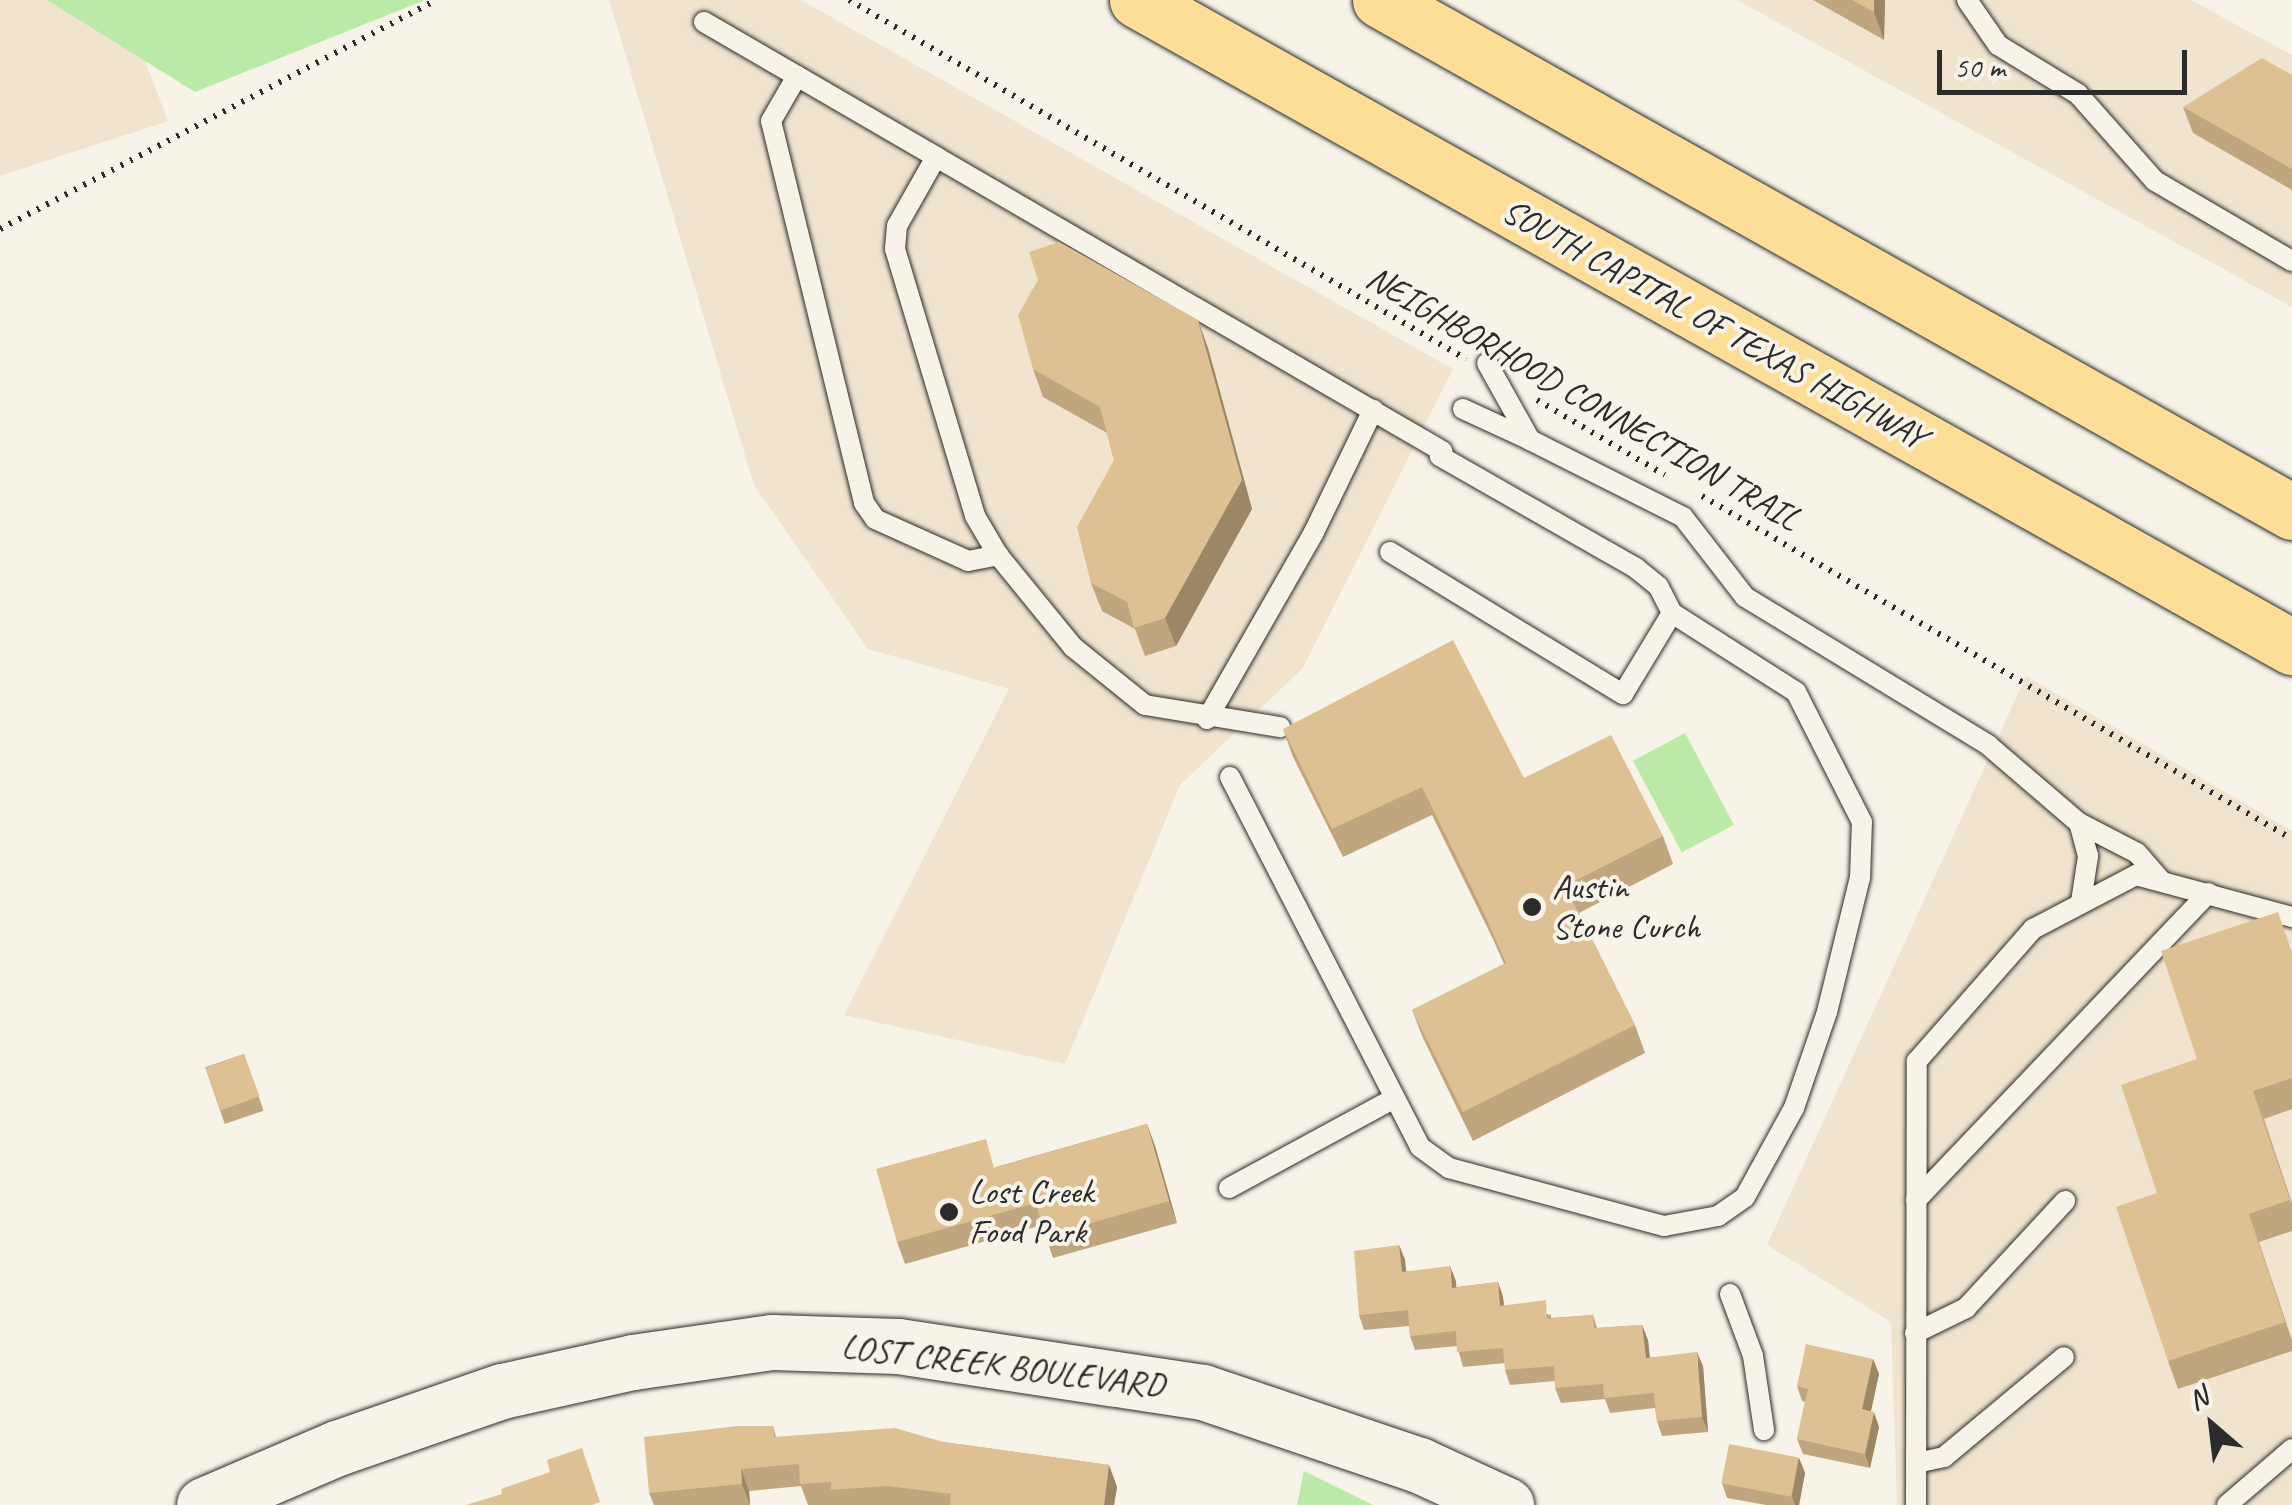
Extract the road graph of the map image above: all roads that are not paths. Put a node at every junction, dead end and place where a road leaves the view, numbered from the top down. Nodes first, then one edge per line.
1 (1137, 0) edge
2 (1380, 0) edge
3 (1967, 0) edge
4 (704, 22) dead end
5 (797, 76) junction
6 (936, 157) junction
7 (2292, 261) edge
8 (1491, 369) road end
9 (1373, 410) junction
10 (1463, 410) dead end
11 (1530, 440) junction
12 (2292, 512) edge
13 (1390, 552) dead end
14 (998, 555) junction
15 (1672, 613) junction
16 (2292, 647) edge
17 (1207, 719) junction
18 (1280, 727) edge
19 (1230, 777) dead end
20 (2078, 823) junction
21 (2161, 881) junction
22 (2208, 893) junction
23 (2081, 902) junction
24 (2292, 916) edge
25 (1391, 1100) junction
26 (1229, 1188) dead end
27 (1916, 1200) junction
28 (2065, 1201) dead end
29 (1730, 1294) dead end
30 (1916, 1334) junction
31 (2064, 1357) dead end
32 (1764, 1430) dead end
33 (2292, 1449) edge
34 (1916, 1463) junction
35 (204, 1505) edge
36 (1506, 1505) edge
37 (1916, 1505) edge
38 (2227, 1505) edge

1 - 16 highway, SOUTH CAPITAL OF TEXAS HIGHWAY
2 - 12 highway
3 - 7 lane
4 - 5 lane
5 - 6 lane
5 - 14 lane
6 - 9 lane
6 - 14 lane
8 - 11 lane
9 - 15 lane
9 - 17 lane
10 - 11 lane
11 - 20 lane
13 - 15 lane
14 - 17 lane
15 - 25 lane
17 - 18 lane
19 - 25 lane
20 - 21 lane
20 - 23 lane
21 - 22 lane
21 - 23 lane
22 - 24 lane
22 - 27 lane
23 - 27 lane
25 - 26 lane
27 - 30 lane
28 - 30 lane
29 - 32 lane
30 - 34 lane
31 - 34 lane
33 - 38 lane
34 - 37 lane
35 - 36 street, LOST CREEK BOULEVARD

